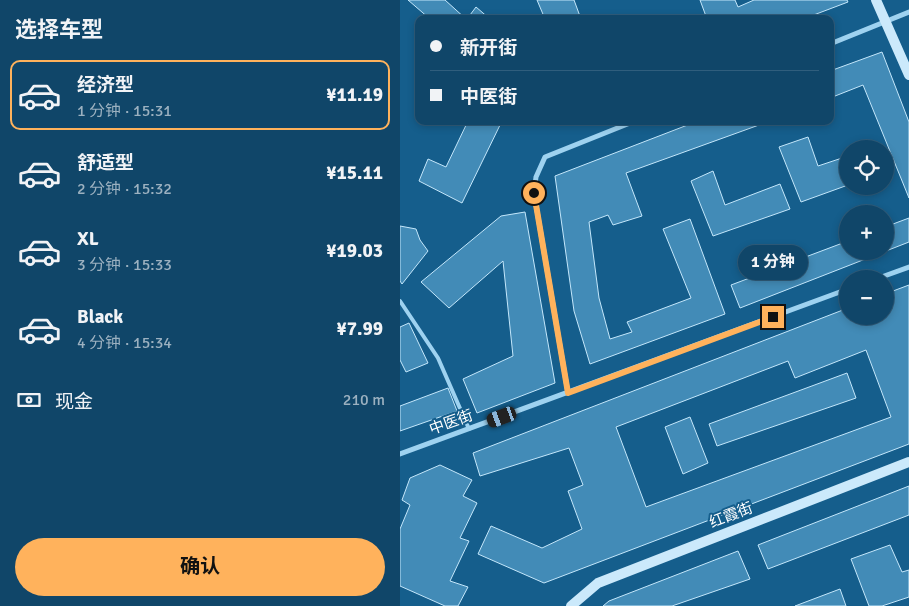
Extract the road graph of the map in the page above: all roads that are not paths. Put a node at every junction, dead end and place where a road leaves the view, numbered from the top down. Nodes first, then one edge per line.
1 (876, 0) edge
2 (909, 12) edge
3 (886, 21) junction
4 (834, 42) edge
5 (909, 76) edge
6 (625, 125) edge
7 (909, 266) edge
8 (894, 272) edge
9 (839, 292) edge
10 (400, 301) edge
11 (568, 393) junction
12 (469, 429) junction
13 (400, 454) edge
14 (909, 462) edge
15 (570, 606) edge

1 - 3 main road
2 - 3 street
3 - 4 street
3 - 5 main road
6 - 11 street
7 - 8 street
9 - 11 street, 中医街
10 - 12 lane
11 - 12 street, 中医街
12 - 13 street, 中医街
14 - 15 main road, 红霞街

